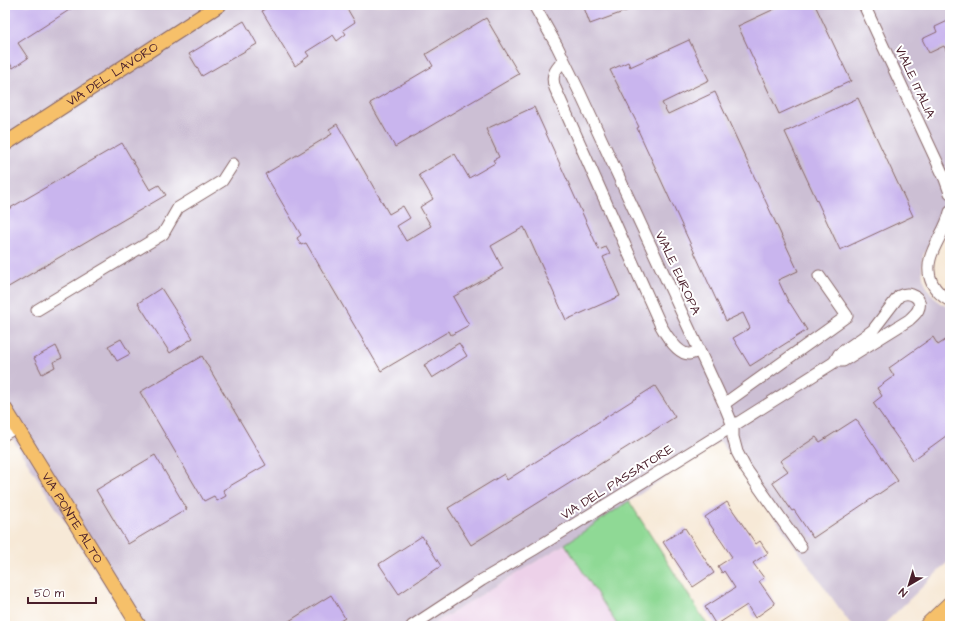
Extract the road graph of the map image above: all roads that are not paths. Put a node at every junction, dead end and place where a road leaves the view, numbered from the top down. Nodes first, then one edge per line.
1 (219, 5) edge
2 (534, 5) edge
3 (864, 5) edge
4 (564, 60) junction
5 (5, 144) edge
6 (233, 164) dead end
7 (950, 193) edge
8 (950, 212) edge
9 (819, 276) dead end
10 (950, 301) edge
11 (37, 310) dead end
12 (699, 351) junction
13 (835, 361) junction
14 (724, 404) junction
15 (5, 409) edge
16 (734, 426) junction
17 (11, 430) edge
18 (801, 547) dead end
19 (950, 605) edge
20 (139, 626) edge
21 (412, 626) edge
22 (928, 626) edge

1 - 5 main road, VIA DEL LAVORO
2 - 4 street, VIALE EUROPA
3 - 7 street, VIALE ITALIA
4 - 12 street, VIALE EUROPA
4 - 12 street
6 - 11 street
8 - 10 street
9 - 14 street
12 - 14 street, VIALE EUROPA
13 - 13 street, VIA DEL PASSATORE
13 - 16 street, VIA DEL PASSATORE
14 - 16 street, VIALE EUROPA
15 - 17 main road, VIA PONTE ALTO
16 - 18 street, VIALE EUROPA
16 - 21 street, VIA DEL PASSATORE
17 - 20 main road, VIA PONTE ALTO
19 - 22 highway

